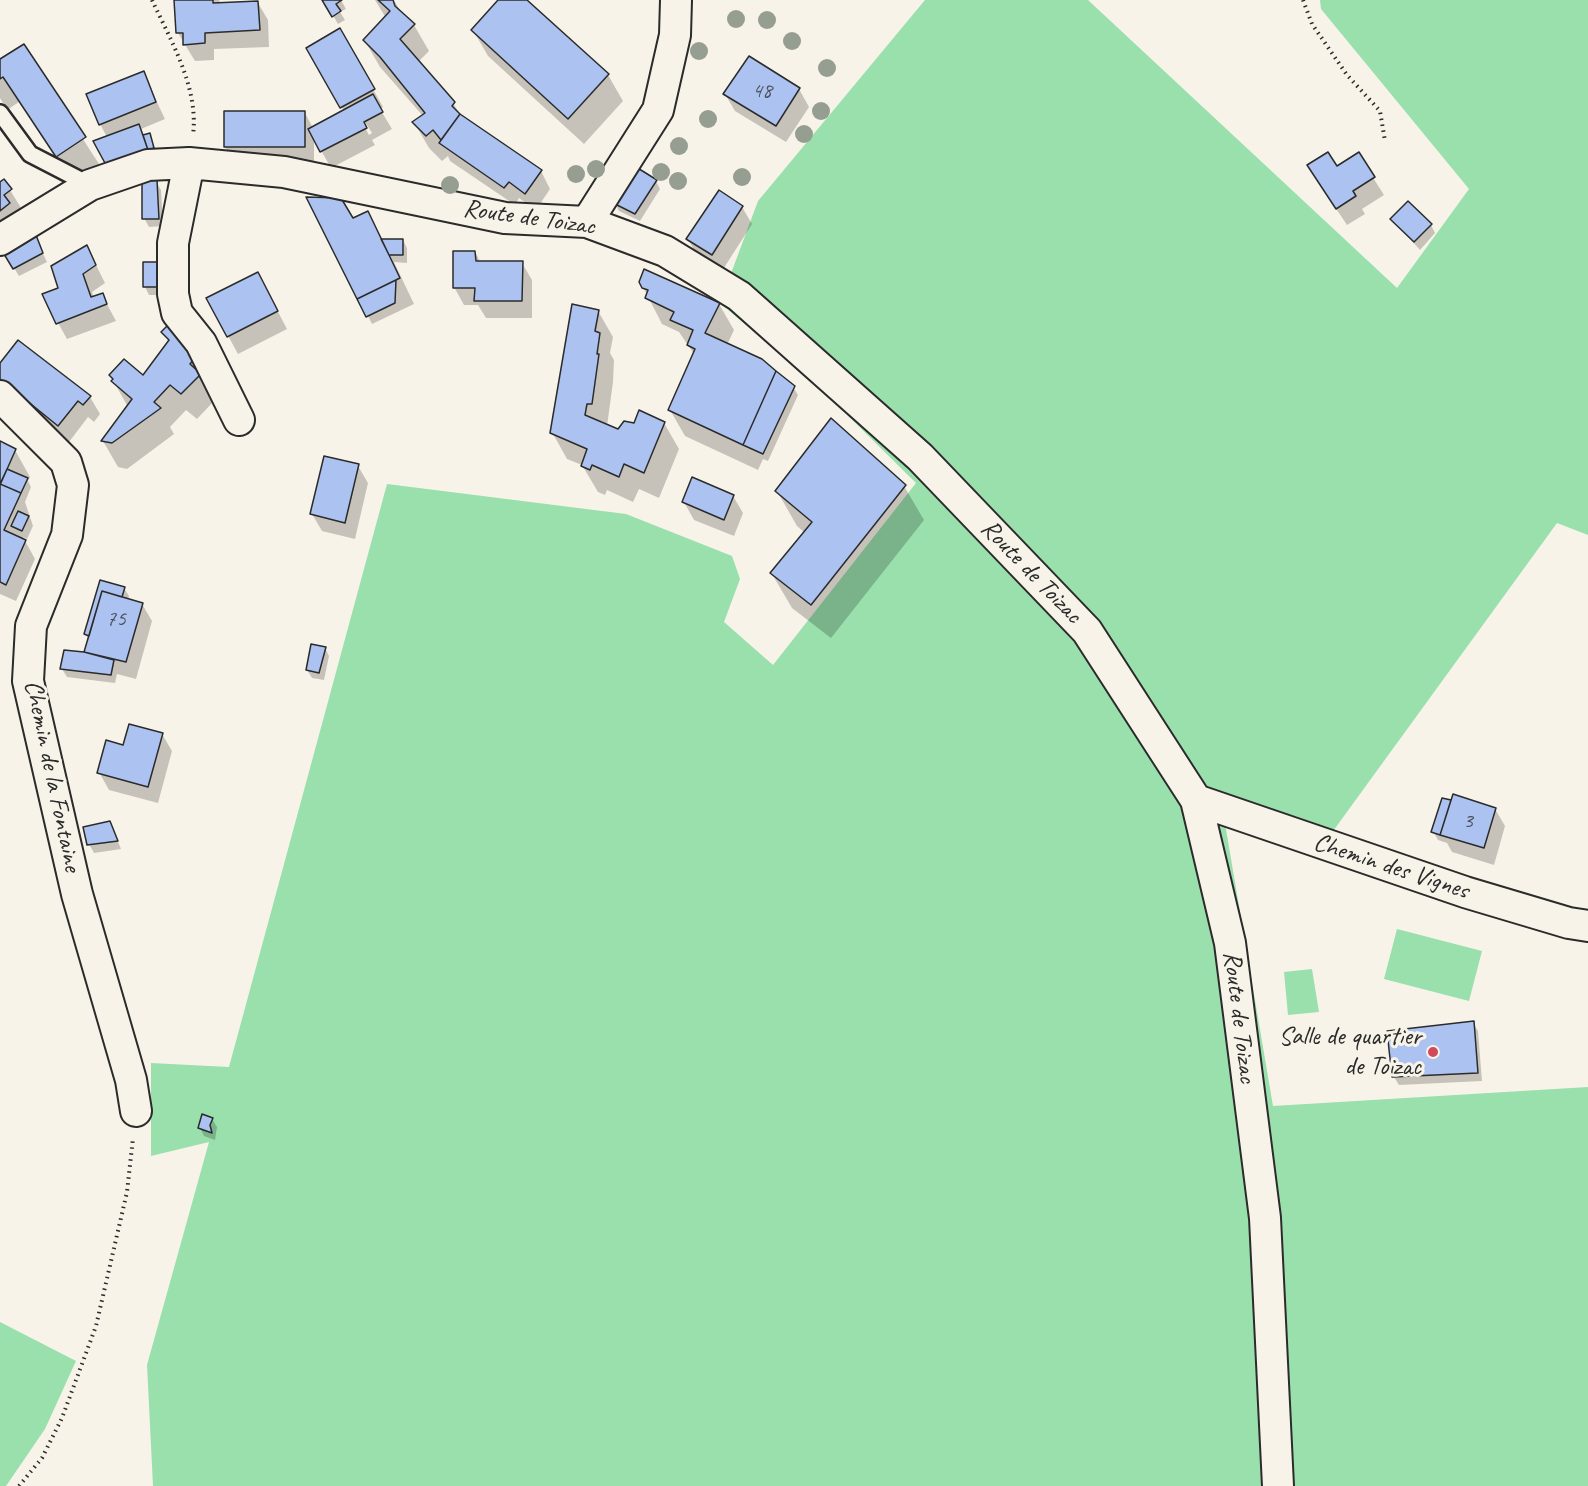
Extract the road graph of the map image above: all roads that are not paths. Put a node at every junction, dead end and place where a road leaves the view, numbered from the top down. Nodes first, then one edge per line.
1 (675, 0) edge
2 (0, 113) edge
3 (189, 163) junction
4 (90, 185) junction
5 (587, 222) junction
6 (0, 240) edge
7 (0, 396) edge
8 (239, 420) dead end
9 (1196, 800) junction
10 (1588, 926) edge
11 (136, 1111) road end
12 (1278, 1486) edge

1 - 5 street
2 - 4 lane
3 - 4 street, Route de Toizac
3 - 5 street, Route de Toizac
3 - 8 street
4 - 6 street, Route de Toizac
5 - 9 street, Route de Toizac
7 - 11 street, Chemin de la Fontaine
9 - 10 street, Chemin des Vignes
9 - 12 street, Route de Toizac

